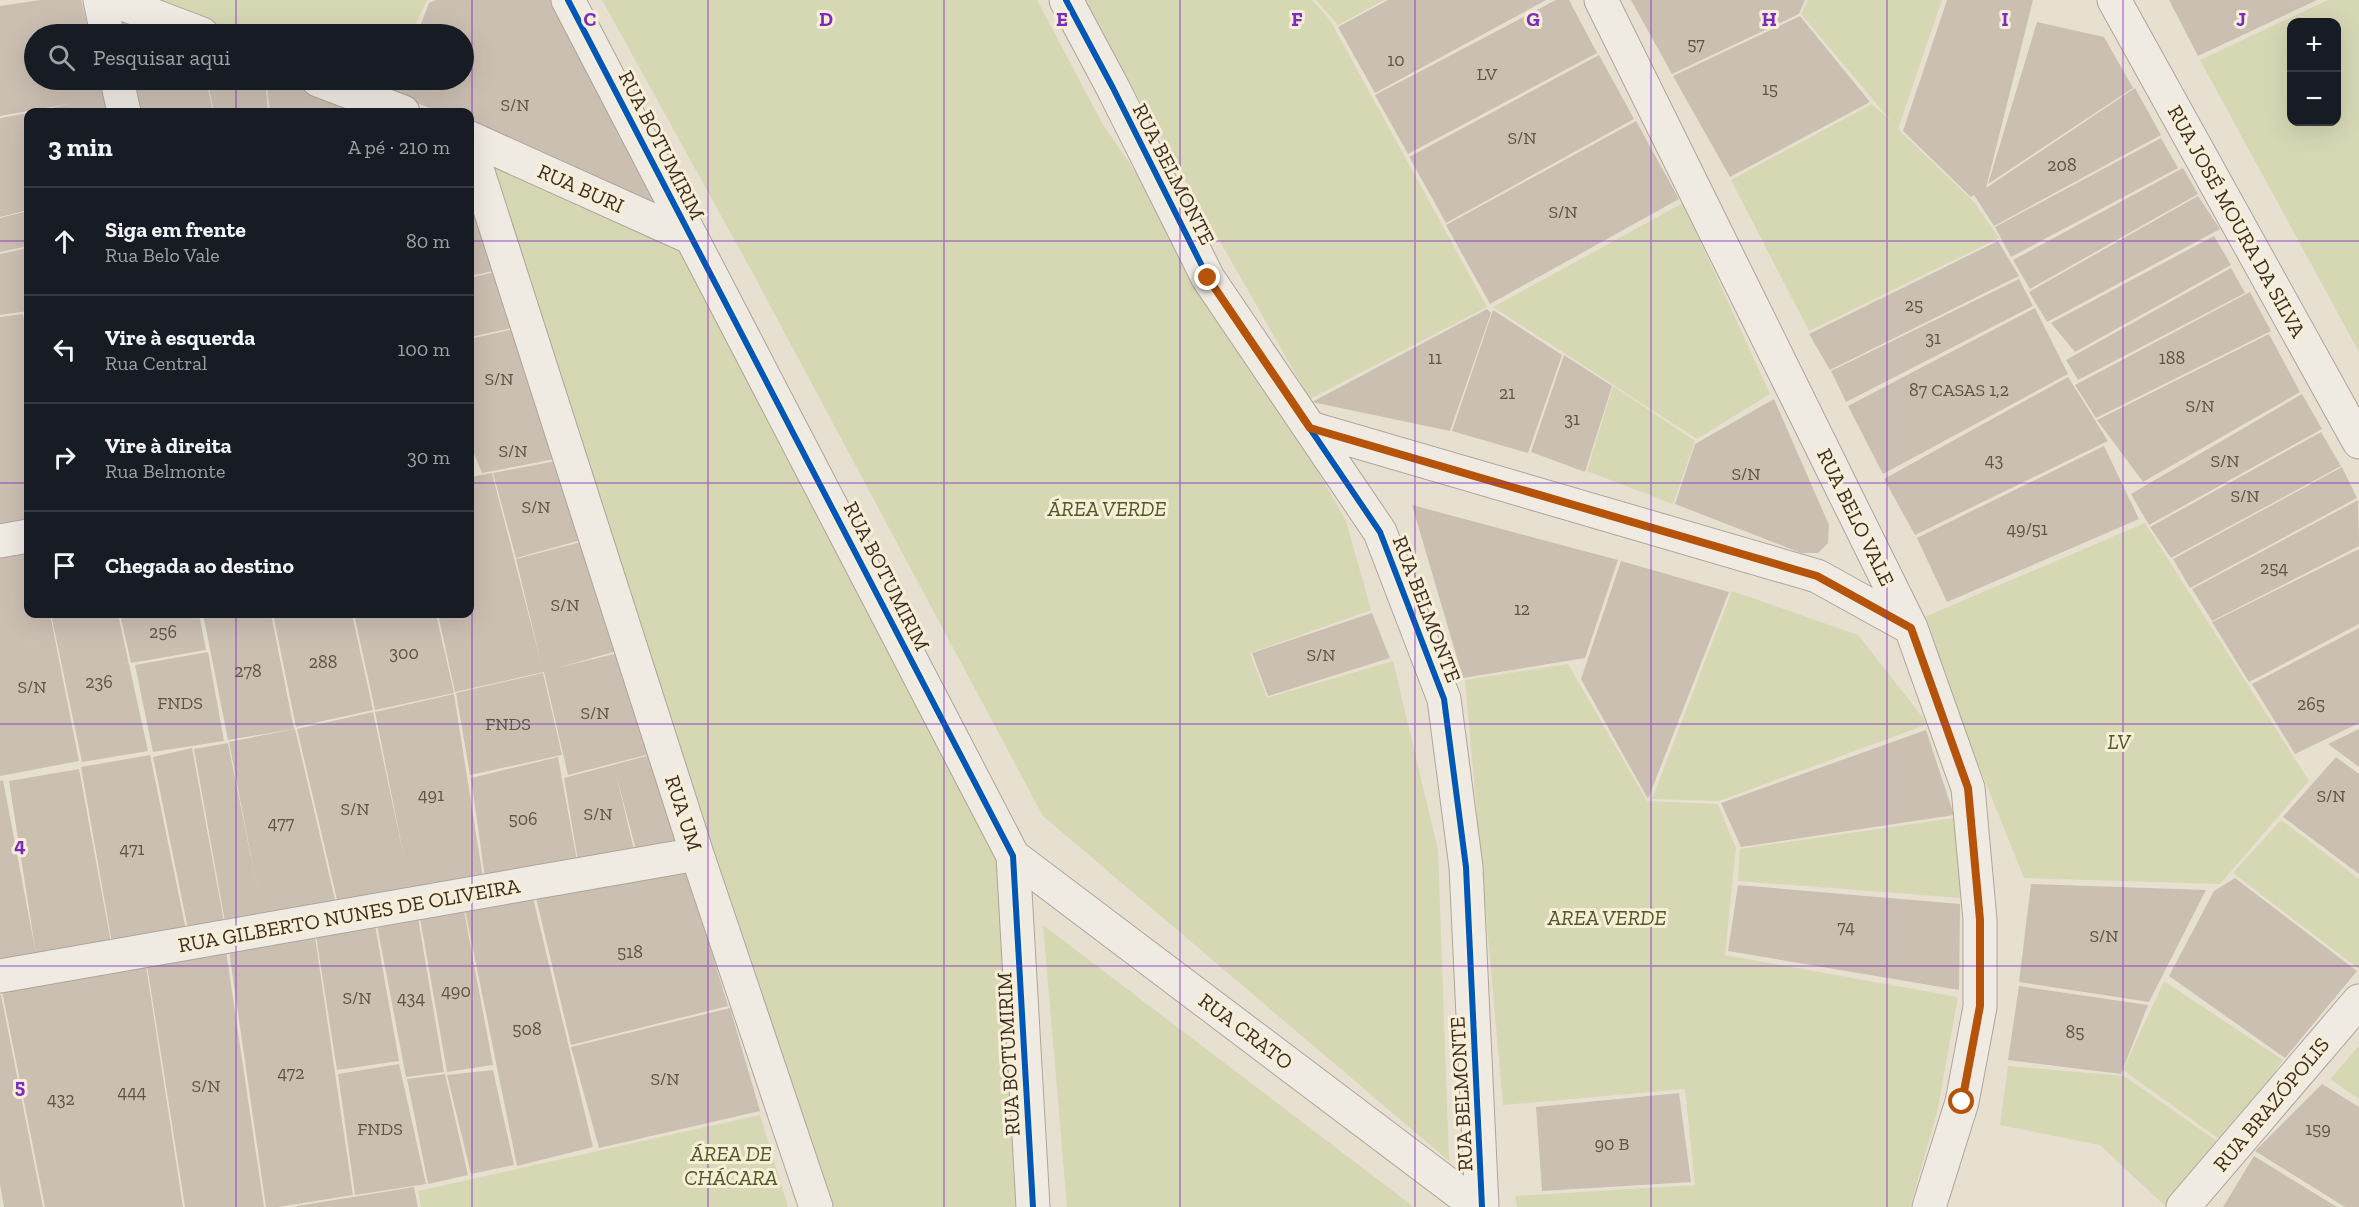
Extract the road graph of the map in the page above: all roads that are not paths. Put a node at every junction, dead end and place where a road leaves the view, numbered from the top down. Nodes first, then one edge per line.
1 (100, 0) edge
2 (113, 0) edge
3 (568, 0) edge
4 (1066, 0) edge
5 (1601, 0) edge
6 (2114, 0) edge
7 (105, 24) edge
8 (176, 24) edge
9 (119, 90) edge
10 (345, 90) edge
11 (123, 108) edge
12 (393, 108) edge
13 (474, 140) edge
14 (474, 159) edge
15 (692, 238) junction
16 (1310, 428) junction
17 (2359, 442) edge
18 (24, 537) edge
19 (0, 541) edge
20 (1911, 628) junction
21 (697, 854) junction
22 (1013, 856) junction
23 (0, 976) edge
24 (2359, 1001) edge
25 (816, 1207) edge
26 (1032, 1207) edge
27 (1480, 1207) edge
28 (1929, 1207) edge
29 (2183, 1207) edge

1 - 7 street
2 - 8 street
3 - 15 street, RUA BOTUMIRIM
4 - 16 street, RUA BELMONTE
5 - 20 street, RUA BELO VALE
6 - 17 street, RUA JOSÉ MOURA DA SILVA
9 - 11 street
10 - 12 street
13 - 15 street, RUA BURI
14 - 21 street, RUA UM
15 - 22 street, RUA BOTUMIRIM
16 - 20 street
16 - 27 street, RUA BELMONTE
18 - 19 street
20 - 28 street, RUA BELO VALE
21 - 23 street, RUA GILBERTO NUNES DE OLIVEIRA
21 - 25 street, RUA UM
22 - 26 street, RUA BOTUMIRIM
22 - 27 street, RUA CRATO
24 - 29 street, RUA BRAZÓPOLIS

